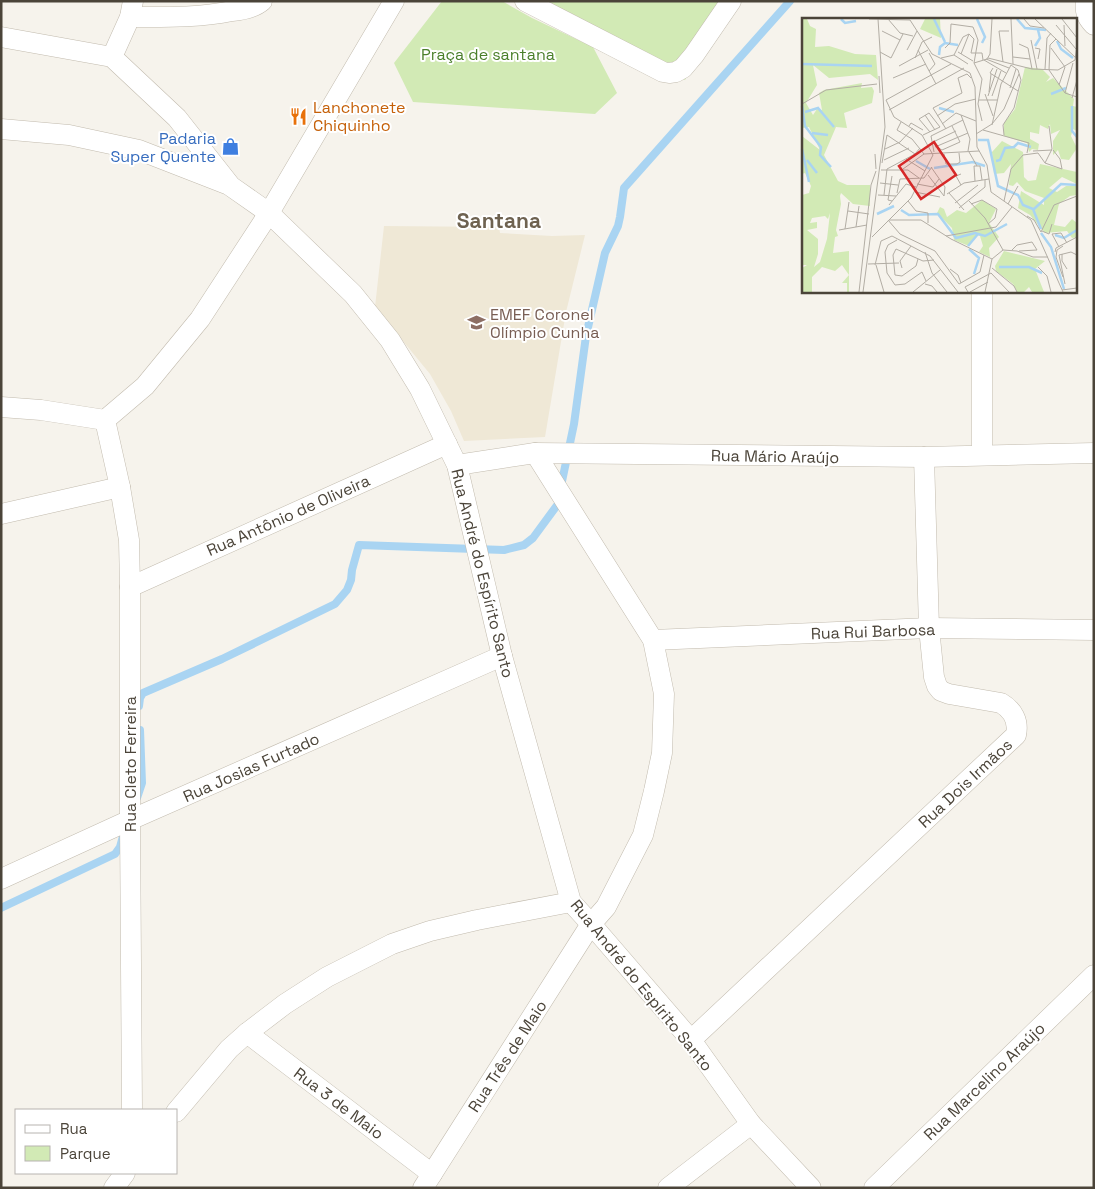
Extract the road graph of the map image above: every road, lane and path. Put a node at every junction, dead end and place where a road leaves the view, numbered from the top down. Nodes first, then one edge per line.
1 (262, 1) edge
2 (394, 1) edge
3 (525, 1) edge
4 (731, 1) edge
5 (1086, 1) edge
6 (131, 9) edge
7 (1094, 25) edge
8 (1, 37) edge
9 (112, 57) junction
10 (1, 129) edge
11 (229, 185) junction
12 (269, 213) junction
13 (982, 292) edge
14 (1, 407) edge
15 (105, 420) junction
16 (447, 444) junction
17 (535, 453) junction
18 (1094, 453) edge
19 (982, 455) junction
20 (924, 457) junction
21 (457, 465) junction
22 (120, 487) junction
23 (1, 514) edge
24 (130, 587) junction
25 (929, 628) junction
26 (1094, 630) edge
27 (653, 640) junction
28 (502, 656) junction
29 (130, 820) junction
30 (1, 879) edge
31 (571, 902) junction
32 (591, 924) junction
33 (1094, 975) edge
34 (247, 1032) junction
35 (691, 1040) junction
36 (132, 1109) edge
37 (178, 1110) edge
38 (751, 1124) junction
39 (124, 1174) edge
40 (427, 1181) edge
41 (114, 1188) edge
42 (668, 1188) edge
43 (811, 1188) edge
44 (874, 1188) edge

1 - 6 street
2 - 12 street
3 - 4 street
5 - 7 street
6 - 9 street
8 - 9 street
9 - 11 street
10 - 11 street, Rua André do Espírito Santo
11 - 12 street, Rua André do Espírito Santo
12 - 15 street
12 - 16 street, Rua André do Espírito Santo
13 - 19 street
14 - 15 street
15 - 22 street, Rua Cleto Ferreira
16 - 21 street, Rua André do Espírito Santo
16 - 24 street, Rua Antônio de Oliveira
17 - 20 street, Rua Mário Araújo
17 - 21 street, Rua Mário Araújo
17 - 27 street
18 - 19 street, Rua Mário Araújo
19 - 20 street, Rua Mário Araújo
20 - 25 street, Rua Dois Irmãos
21 - 28 street, Rua André do Espírito Santo
22 - 23 street
22 - 24 street, Rua Cleto Ferreira
24 - 29 street, Rua Cleto Ferreira
25 - 26 street, Rua Rui Barbosa
25 - 27 street, Rua Rui Barbosa
25 - 35 street, Rua Dois Irmãos
27 - 32 street, Rua Três de Maio
28 - 29 street, Rua Josias Furtado
28 - 31 street, Rua André do Espírito Santo
29 - 30 street, Rua Josias Furtado
29 - 36 street, Rua Cleto Ferreira
31 - 32 street, Rua André do Espírito Santo
31 - 34 street
32 - 35 street, Rua André do Espírito Santo
32 - 40 street, Rua Três de Maio
33 - 44 street, Rua Marcelino Araújo
34 - 37 street
34 - 40 street, Rua 3 de Maio
35 - 38 street, Rua André do Espírito Santo
38 - 42 street
38 - 43 street, Rua André do Espírito Santo
39 - 41 street

